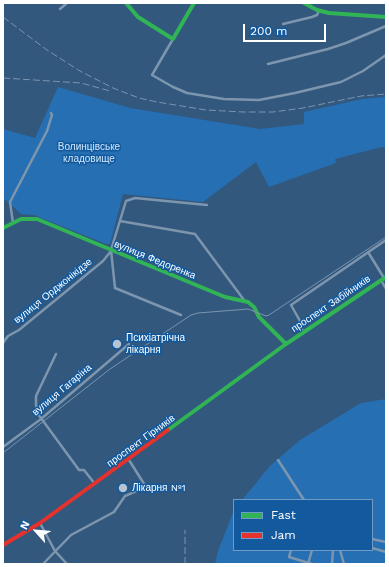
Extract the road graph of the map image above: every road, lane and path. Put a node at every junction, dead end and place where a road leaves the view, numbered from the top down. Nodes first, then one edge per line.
1 (67, 3) edge
2 (126, 3) edge
3 (194, 3) edge
4 (304, 3) edge
5 (60, 9) dead end
6 (319, 11) junction
7 (386, 17) edge
8 (283, 24) dead end
9 (386, 26) edge
10 (172, 39) junction
11 (386, 55) edge
12 (268, 64) dead end
13 (51, 113) dead end
14 (207, 205) dead end
15 (120, 221) junction
16 (13, 223) junction
17 (3, 228) edge
18 (386, 240) edge
19 (111, 250) junction
20 (368, 252) junction
21 (383, 278) edge
22 (386, 289) edge
23 (244, 300) junction
24 (181, 315) dead end
25 (303, 333) junction
26 (3, 343) edge
27 (129, 344) dead end
28 (286, 344) junction
29 (56, 354) dead end
30 (41, 419) junction
31 (3, 447) edge
32 (129, 460) junction
33 (278, 460) dead end
34 (95, 485) junction
35 (303, 499) edge
36 (40, 523) junction
37 (373, 539) edge
38 (386, 542) edge
39 (3, 545) edge
40 (373, 548) edge
41 (55, 551) junction
42 (291, 551) edge
43 (312, 551) edge
44 (333, 551) edge
45 (340, 551) edge
46 (386, 552) edge
47 (308, 563) edge
48 (43, 564) edge
49 (67, 564) edge
50 (312, 564) edge
51 (332, 564) edge
52 (344, 564) edge

1 - 5 street
2 - 10 street
3 - 10 street
4 - 6 street
6 - 7 street
6 - 8 street
9 - 12 street
10 - 11 street
13 - 16 street
14 - 15 street
15 - 19 street
15 - 23 street
16 - 17 street, вулиця Федоренка
16 - 19 street, вулиця Федоренка
18 - 20 street
19 - 23 street, вулиця Федоренка
19 - 24 street
19 - 26 street, вулиця Орджонікідзе
20 - 21 street
20 - 25 street
21 - 22 street
21 - 25 street, проспект Забійників
23 - 28 street
25 - 28 street, проспект Забійників
27 - 30 street, вулиця Гагаріна
28 - 32 street, проспект Гірників
29 - 30 street
30 - 31 street, вулиця Гагаріна
30 - 34 street
32 - 34 street, проспект Гірників
32 - 41 street
33 - 35 street
34 - 36 street, проспект Гірників
36 - 39 street, проспект Гірників
36 - 41 street
37 - 38 street
40 - 46 street
41 - 48 street
41 - 49 street
42 - 47 street
43 - 47 street
44 - 51 street
45 - 52 street
47 - 50 street

